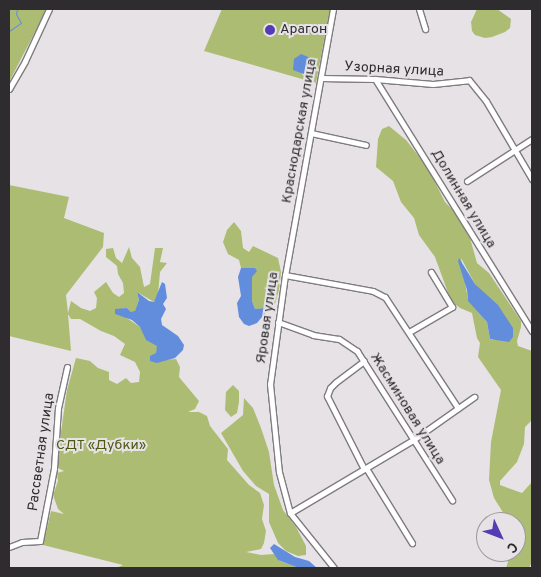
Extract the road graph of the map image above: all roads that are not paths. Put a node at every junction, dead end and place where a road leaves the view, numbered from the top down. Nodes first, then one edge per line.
1 (48, 9) edge
2 (333, 9) edge
3 (419, 9) edge
4 (425, 29) dead end
5 (321, 78) junction
6 (374, 79) junction
7 (9, 89) edge
8 (311, 134) junction
9 (532, 138) edge
10 (366, 145) dead end
11 (514, 151) junction
12 (532, 179) edge
13 (467, 181) dead end
14 (294, 227) joint
15 (431, 272) dead end
16 (285, 275) junction
17 (278, 322) junction
18 (532, 331) edge
19 (409, 332) junction
20 (364, 361) junction
21 (67, 367) dead end
22 (474, 397) dead end
23 (458, 408) junction
24 (413, 440) junction
25 (365, 468) junction
26 (452, 500) dead end
27 (290, 513) junction
28 (412, 543) dead end
29 (9, 547) edge
30 (334, 568) edge

1 - 7 street
2 - 5 street, Краснодарская улица
3 - 4 street
5 - 6 street, Узорная улица
5 - 8 street, Краснодарская улица
6 - 11 street, Узорная улица
6 - 18 street, Долинная улица
8 - 10 street
8 - 14 street, Краснодарская улица
9 - 11 street
11 - 12 street
11 - 13 street
14 - 16 street, Яровая улица
15 - 19 street
16 - 17 street, Яровая улица
16 - 19 street
17 - 20 street, Жасминовая улица
17 - 27 street, Яровая улица
19 - 23 street
20 - 24 street, Жасминовая улица
20 - 25 street
21 - 29 street, Рассветная улица
22 - 23 street
23 - 24 street
24 - 25 street
24 - 26 street, Жасминовая улица
25 - 27 street
25 - 28 street
27 - 30 street

